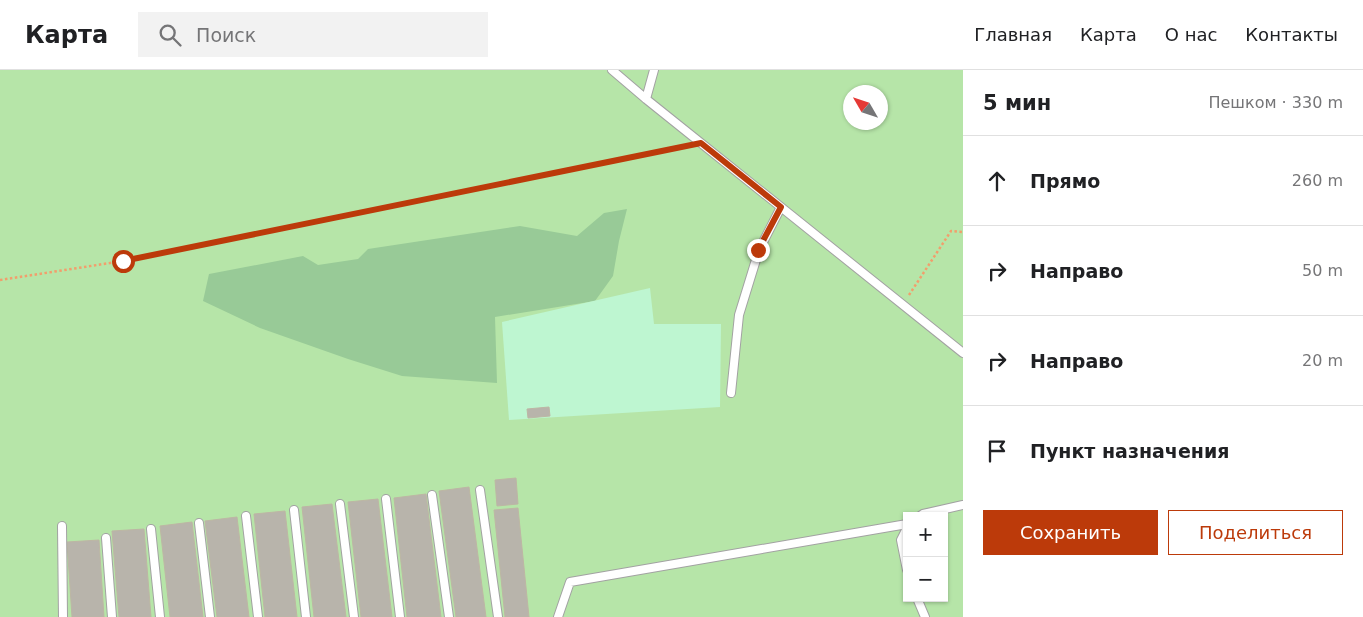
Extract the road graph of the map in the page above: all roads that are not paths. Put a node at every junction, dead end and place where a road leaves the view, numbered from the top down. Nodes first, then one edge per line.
1 (612, 70) edge
2 (654, 70) edge
3 (646, 99) junction
4 (781, 207) junction
5 (963, 353) edge
6 (731, 393) dead end
7 (480, 490) dead end
8 (432, 495) dead end
9 (386, 499) dead end
10 (340, 504) dead end
11 (963, 505) edge
12 (294, 510) dead end
13 (933, 512) edge
14 (246, 516) dead end
15 (199, 523) dead end
16 (62, 526) dead end
17 (903, 527) edge
18 (151, 529) dead end
19 (903, 535) edge
20 (106, 538) dead end
21 (903, 550) edge
22 (919, 602) edge
23 (63, 617) edge
24 (112, 617) edge
25 (160, 617) edge
26 (210, 617) edge
27 (258, 617) edge
28 (306, 617) edge
29 (354, 617) edge
30 (400, 617) edge
31 (449, 617) edge
32 (498, 617) edge
33 (558, 617) edge
34 (925, 617) edge

1 - 3 lane
2 - 3 lane
3 - 4 lane
4 - 5 lane
4 - 6 lane
7 - 32 lane
8 - 31 lane
9 - 30 lane
10 - 29 lane
11 - 13 lane
12 - 28 lane
14 - 27 lane
15 - 26 lane
16 - 23 lane
17 - 33 lane
18 - 25 lane
19 - 21 lane
20 - 24 lane
22 - 34 lane

